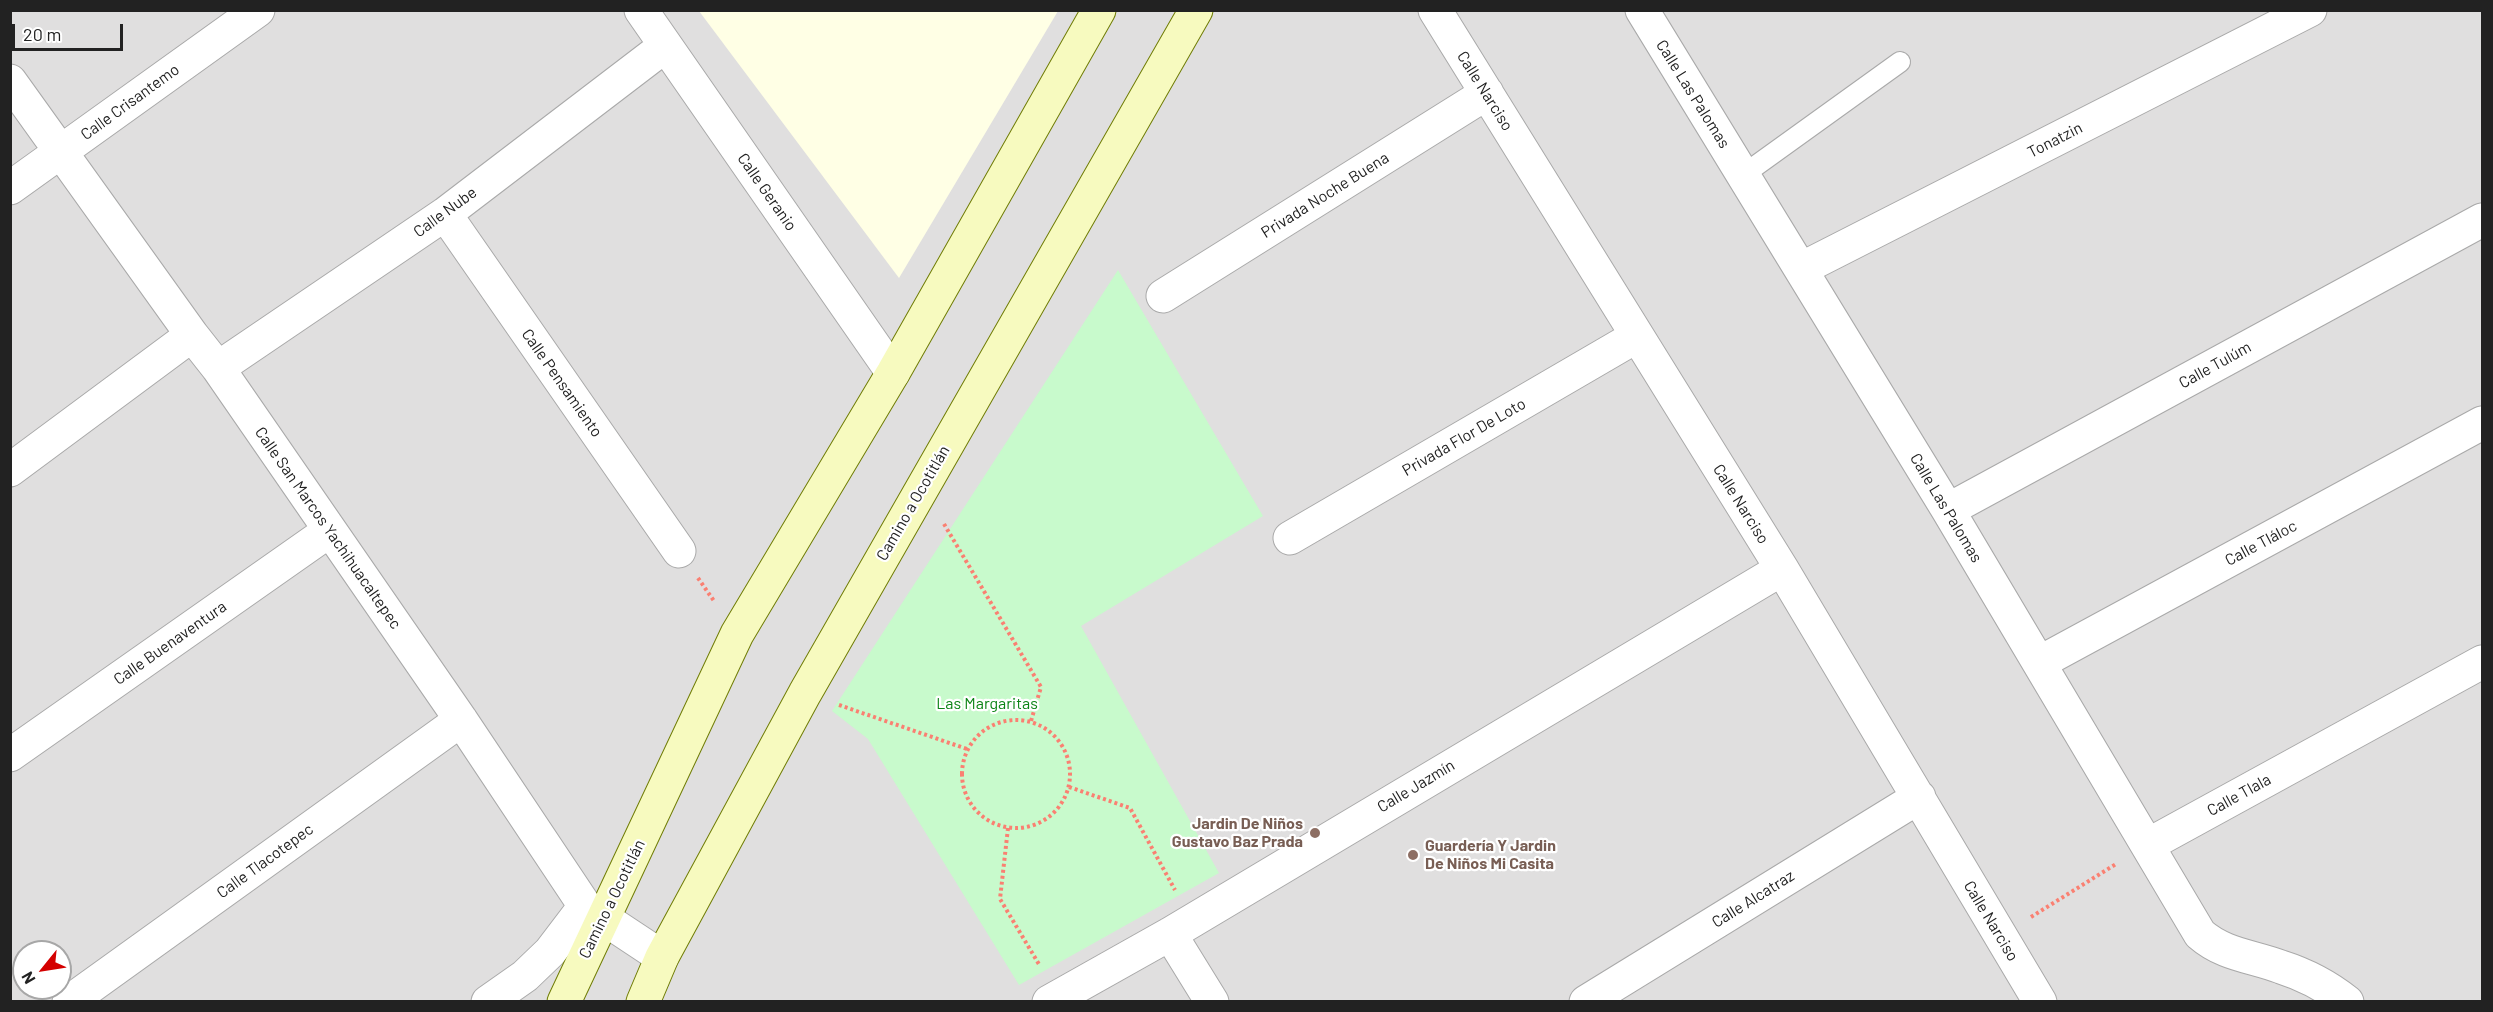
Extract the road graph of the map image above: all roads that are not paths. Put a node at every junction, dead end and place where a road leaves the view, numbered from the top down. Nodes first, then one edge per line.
1 (258, 10) edge
2 (640, 10) edge
3 (1099, 10) edge
4 (1196, 10) edge
5 (1435, 10) edge
6 (1642, 10) edge
7 (2310, 10) edge
8 (665, 46) junction
9 (1900, 62) dead end
10 (10, 81) edge
11 (1487, 93) junction
12 (60, 152) junction
13 (1743, 175) junction
14 (10, 188) edge
15 (445, 214) junction
16 (2482, 220) edge
17 (1801, 269) junction
18 (1163, 296) dead end
19 (192, 336) junction
20 (1637, 336) junction
21 (218, 368) junction
22 (893, 373) junction
23 (2482, 423) edge
24 (10, 470) edge
25 (1948, 510) junction
26 (329, 531) junction
27 (1290, 538) dead end
28 (679, 551) road end
29 (1782, 569) junction
30 (2482, 662) edge
31 (2039, 663) junction
32 (461, 720) junction
33 (10, 755) edge
34 (1919, 797) junction
35 (2148, 845) junction
36 (594, 912) junction
37 (1170, 933) junction
38 (662, 957) junction
39 (2281, 967) junction
40 (69, 1002) edge
41 (488, 1002) edge
42 (564, 1002) edge
43 (643, 1002) edge
44 (1049, 1002) edge
45 (1212, 1002) edge
46 (1586, 1002) edge
47 (2040, 1002) edge
48 (2296, 1002) edge
49 (2347, 1002) edge

1 - 12 street, Calle Crisantemo
2 - 8 street, Calle Geranio
3 - 22 main road, Camino a Ocotitlán
4 - 38 main road, Camino a Ocotitlán
5 - 11 street, Calle Narciso
6 - 13 street, Calle Las Palomas
7 - 17 street, Tonatzin
8 - 15 street, Calle Nube
8 - 22 street, Calle Geranio
9 - 13 lane
10 - 12 street, Calle San Marcos Yachihuacaltepec
11 - 18 street, Privada Noche Buena
11 - 20 street, Calle Narciso
12 - 14 street, Calle Crisantemo
12 - 19 street, Calle San Marcos Yachihuacaltepec
13 - 17 street, Calle Las Palomas
15 - 21 street, Calle Nube
15 - 28 street, Calle Pensamiento
16 - 25 street, Calle Tulúm
17 - 25 street, Calle Las Palomas
19 - 21 street, Calle San Marcos Yachihuacaltepec
19 - 24 street
20 - 27 street, Privada Flor De Loto
20 - 29 street, Calle Narciso
21 - 26 street, Calle San Marcos Yachihuacaltepec
22 - 36 main road, Camino a Ocotitlán
23 - 31 street, Calle Tláloc
25 - 31 street, Calle Las Palomas
26 - 32 street, Calle San Marcos Yachihuacaltepec
26 - 33 street, Calle Buenaventura
29 - 34 street, Calle Narciso
29 - 37 street, Calle Jazmín
30 - 35 street, Calle Tlala
31 - 35 street, Calle Las Palomas
32 - 36 street, Calle San Marcos Yachihuacaltepec
32 - 40 street, Calle Tlacotepec
34 - 46 street, Calle Alcatraz
34 - 47 street, Calle Narciso
35 - 39 street, Calle Las Palomas
36 - 38 street, Calle San Marcos Yachihuacaltepec
36 - 41 street
36 - 42 main road, Camino a Ocotitlán
37 - 44 street, Calle Jazmín
37 - 45 street
38 - 43 main road, Camino a Ocotitlán
39 - 48 street
39 - 49 street, Calle Las Palomas

